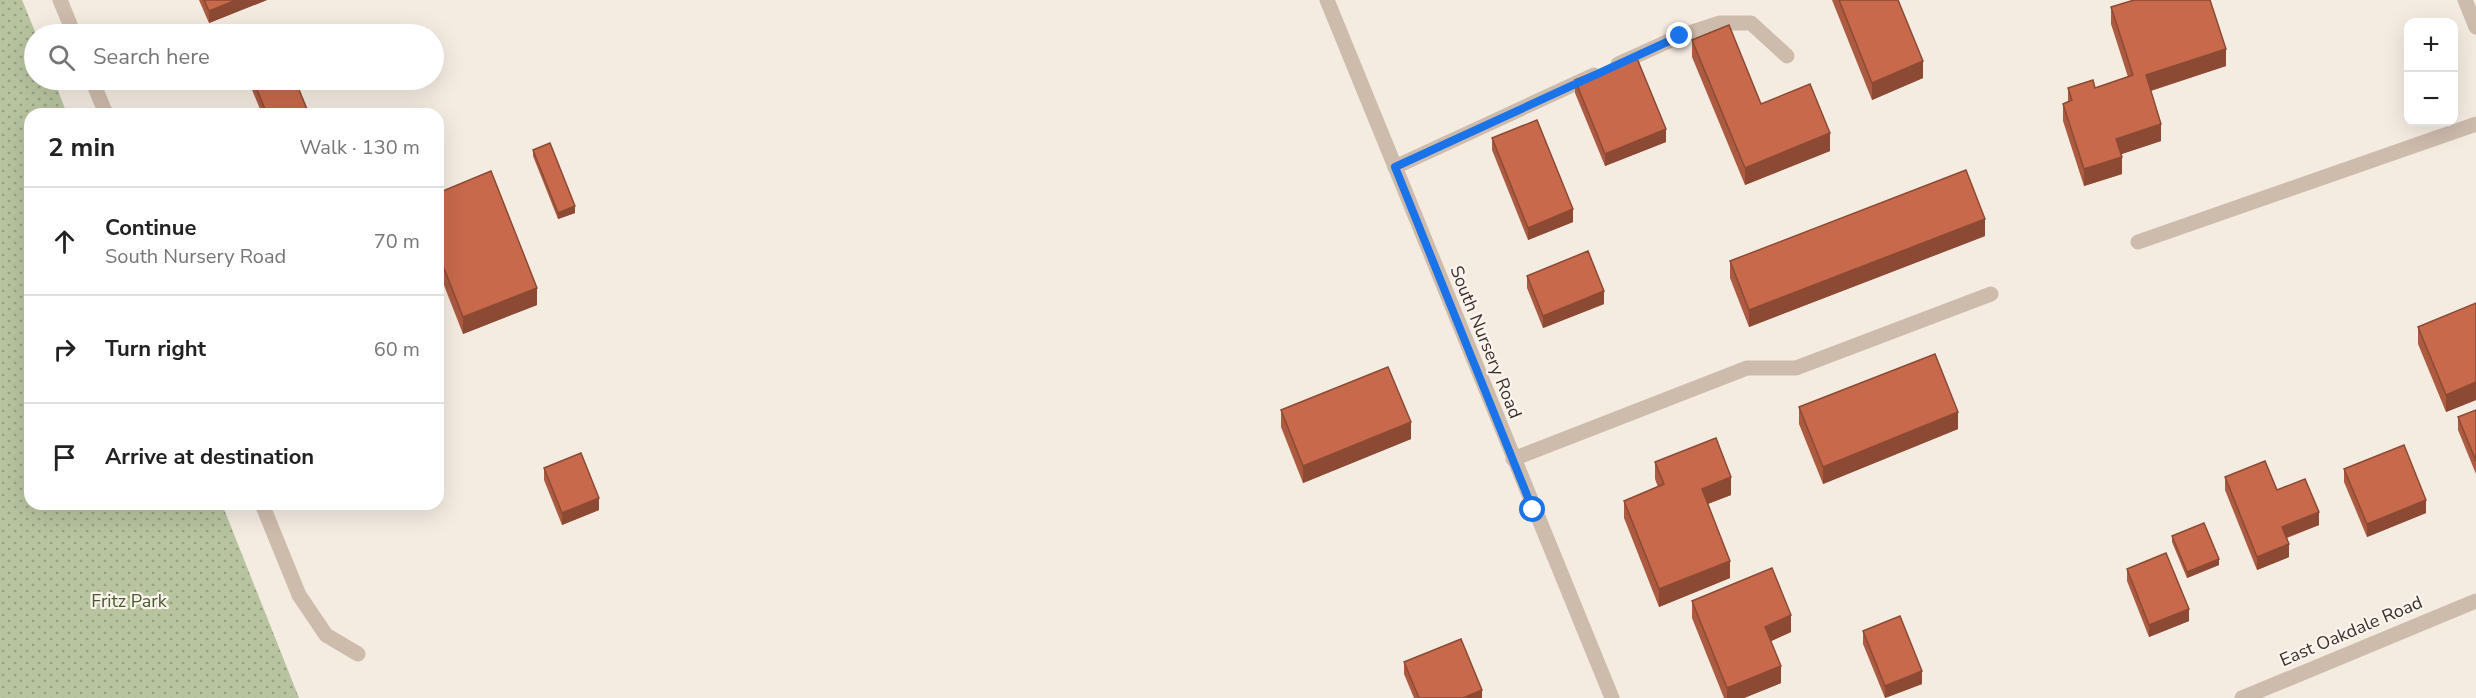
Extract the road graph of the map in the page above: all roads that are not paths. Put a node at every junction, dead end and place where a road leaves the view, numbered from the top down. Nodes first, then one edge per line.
1 (60, 0) edge
2 (1327, 0) edge
3 (2465, 0) edge
4 (70, 24) edge
5 (2476, 27) edge
6 (1788, 56) dead end
7 (96, 90) edge
8 (104, 108) edge
9 (2476, 124) edge
10 (1395, 167) junction
11 (2138, 242) dead end
12 (1991, 294) dead end
13 (1513, 459) junction
14 (264, 510) edge
15 (2476, 601) edge
16 (358, 654) dead end
17 (1612, 698) edge
18 (2242, 698) edge

1 - 4 street
2 - 10 street, South Nursery Road
3 - 5 street
6 - 10 street
7 - 8 street
9 - 11 street
10 - 13 street, South Nursery Road
12 - 13 street
13 - 17 street, South Nursery Road
14 - 16 street
15 - 18 street, East Oakdale Road

